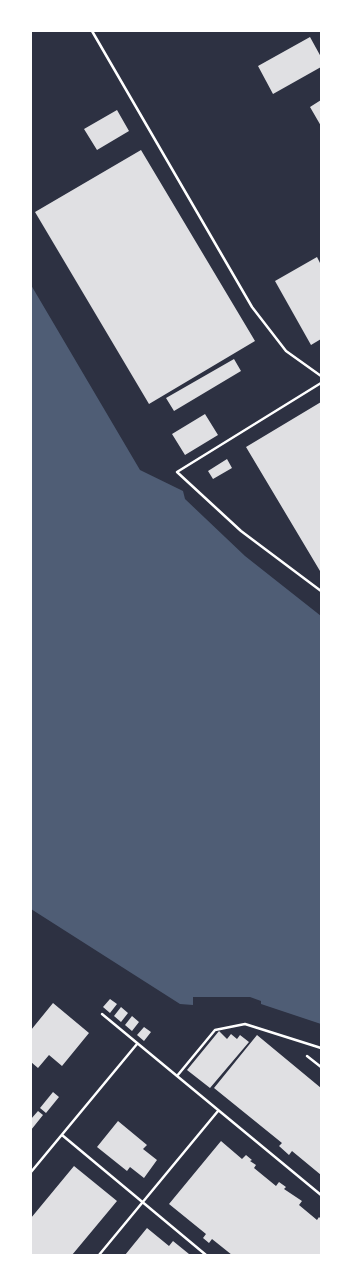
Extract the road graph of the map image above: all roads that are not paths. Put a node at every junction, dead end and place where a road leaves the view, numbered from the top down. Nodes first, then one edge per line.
1 (92, 31) edge
2 (321, 376) edge
3 (321, 383) edge
4 (321, 591) edge
5 (102, 1014) dead end
6 (138, 1044) junction
7 (321, 1048) edge
8 (307, 1056) dead end
9 (321, 1067) edge
10 (177, 1076) junction
11 (219, 1110) junction
12 (62, 1135) junction
13 (31, 1172) edge
14 (321, 1195) edge
15 (142, 1202) junction
16 (99, 1255) edge
17 (206, 1255) edge

1 - 2 lane
3 - 4 lane
5 - 6 lane
6 - 10 lane
6 - 12 lane
7 - 10 lane
8 - 9 lane
10 - 11 lane
11 - 14 lane
11 - 15 lane
12 - 13 lane
12 - 15 lane
15 - 16 lane
15 - 17 lane

